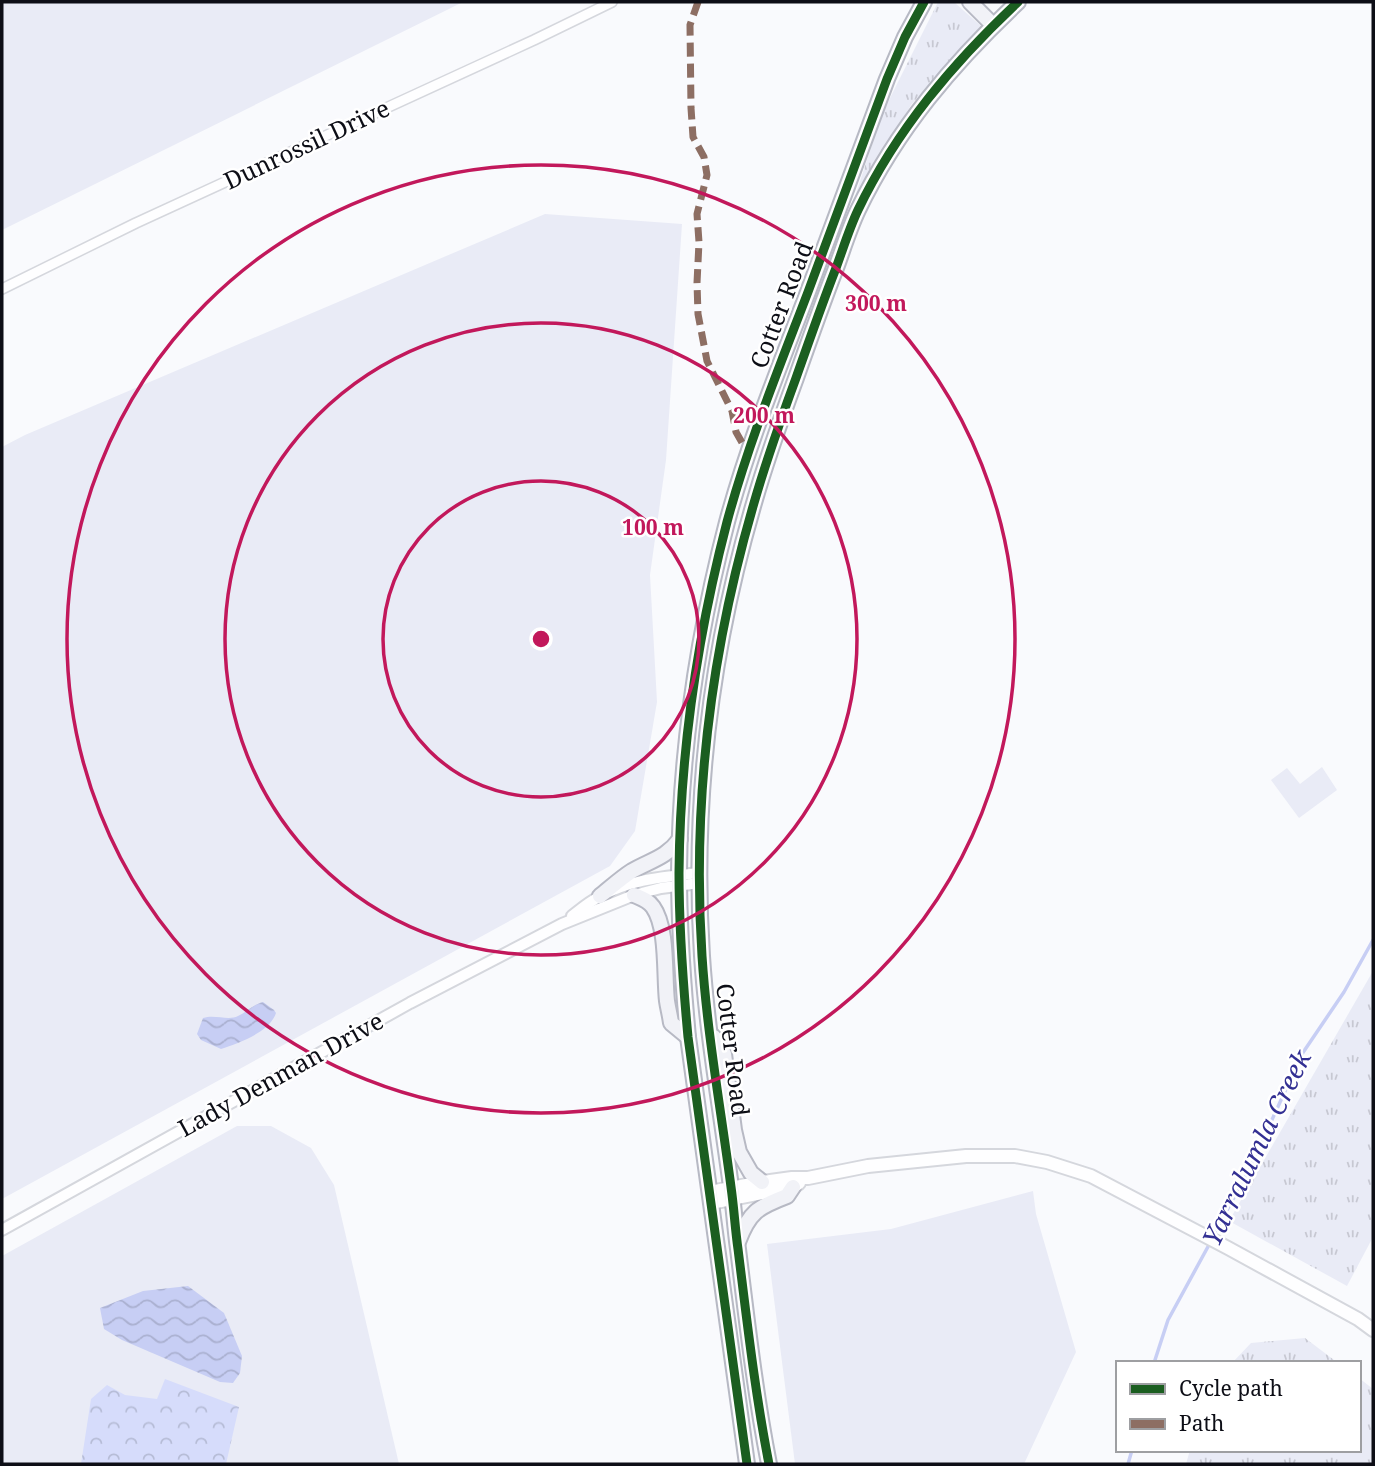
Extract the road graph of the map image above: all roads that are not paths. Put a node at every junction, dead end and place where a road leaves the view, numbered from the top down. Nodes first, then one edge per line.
1 (612, 2) edge
2 (916, 2) edge
3 (924, 2) edge
4 (970, 2) edge
5 (1018, 2) edge
6 (993, 25) junction
7 (905, 37) junction
8 (2, 289) edge
9 (680, 839) junction
10 (699, 878) junction
11 (679, 880) junction
12 (634, 895) junction
13 (600, 896) junction
14 (562, 924) junction
15 (710, 1030) junction
16 (688, 1037) junction
17 (808, 1178) junction
18 (762, 1182) junction
19 (793, 1187) junction
20 (732, 1194) junction
21 (710, 1198) junction
22 (2, 1230) edge
23 (737, 1246) junction
24 (1358, 1319) junction
25 (1373, 1323) edge
26 (1373, 1330) edge
27 (747, 1464) edge
28 (769, 1464) edge

1 - 8 street, Dunrossil Drive
2 - 7 street
3 - 7 main road, Cotter Road
4 - 6 main road
5 - 6 main road, Cotter Road
6 - 10 main road, Cotter Road
7 - 9 main road, Cotter Road
9 - 11 main road, Cotter Road
9 - 13 main road
10 - 11 street, Lady Denman Drive
10 - 15 main road, Cotter Road
11 - 12 street, Lady Denman Drive
11 - 13 street, Lady Denman Drive
11 - 16 main road, Cotter Road
12 - 14 street, Lady Denman Drive
12 - 16 main road
13 - 14 street, Lady Denman Drive
14 - 22 street, Lady Denman Drive
15 - 18 main road
15 - 20 main road, Cotter Road
16 - 21 main road, Cotter Road
17 - 18 main road
17 - 19 main road
17 - 24 main road
18 - 20 main road
19 - 20 main road
19 - 23 main road
20 - 21 main road
20 - 23 main road, Cotter Road
21 - 27 main road, Cotter Road
23 - 28 main road, Cotter Road
24 - 25 main road
24 - 26 main road

